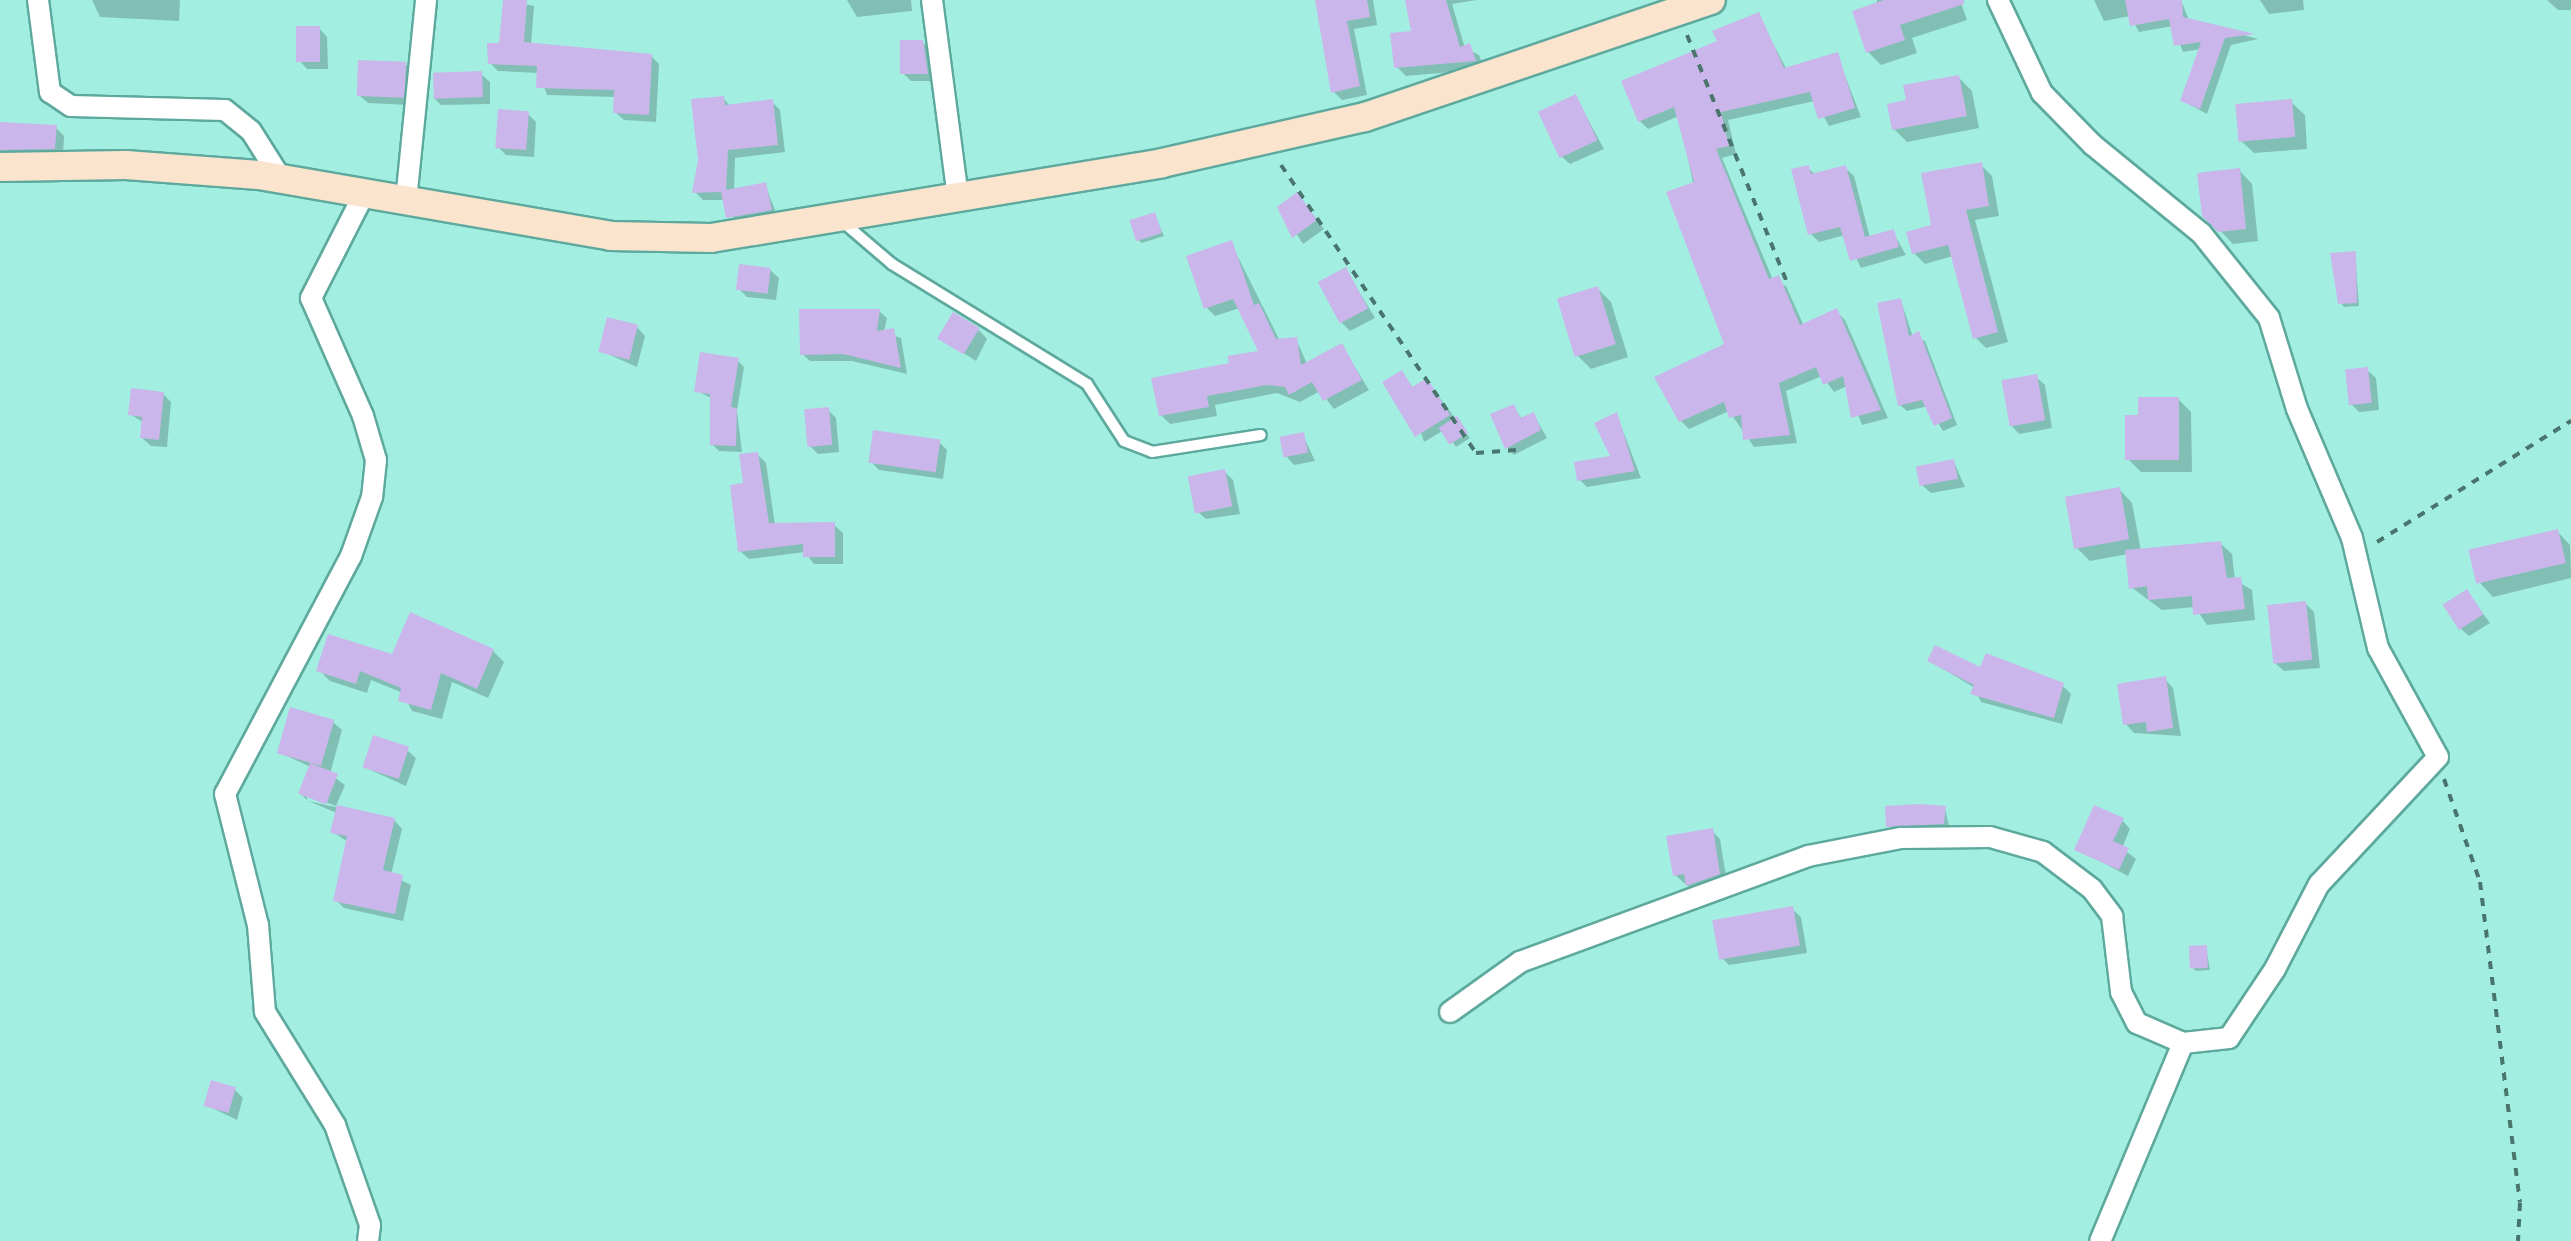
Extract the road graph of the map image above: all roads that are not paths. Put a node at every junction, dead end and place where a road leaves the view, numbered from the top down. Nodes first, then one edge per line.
1 (38, 0) edge
2 (426, 0) edge
3 (932, 0) edge
4 (1711, 0) edge
5 (1998, 0) edge
6 (0, 167) edge
7 (282, 180) junction
8 (364, 194) junction
9 (958, 198) junction
10 (406, 201) junction
11 (839, 219) junction
12 (1260, 435) dead end
13 (1450, 1012) dead end
14 (2183, 1043) junction
15 (368, 1241) edge
16 (2100, 1241) edge

1 - 7 street
2 - 10 street
3 - 9 street
4 - 9 main road
5 - 14 street
6 - 7 main road
7 - 8 main road
8 - 10 main road
8 - 15 street
9 - 11 main road
10 - 11 main road
11 - 12 lane
13 - 14 street
14 - 16 street

